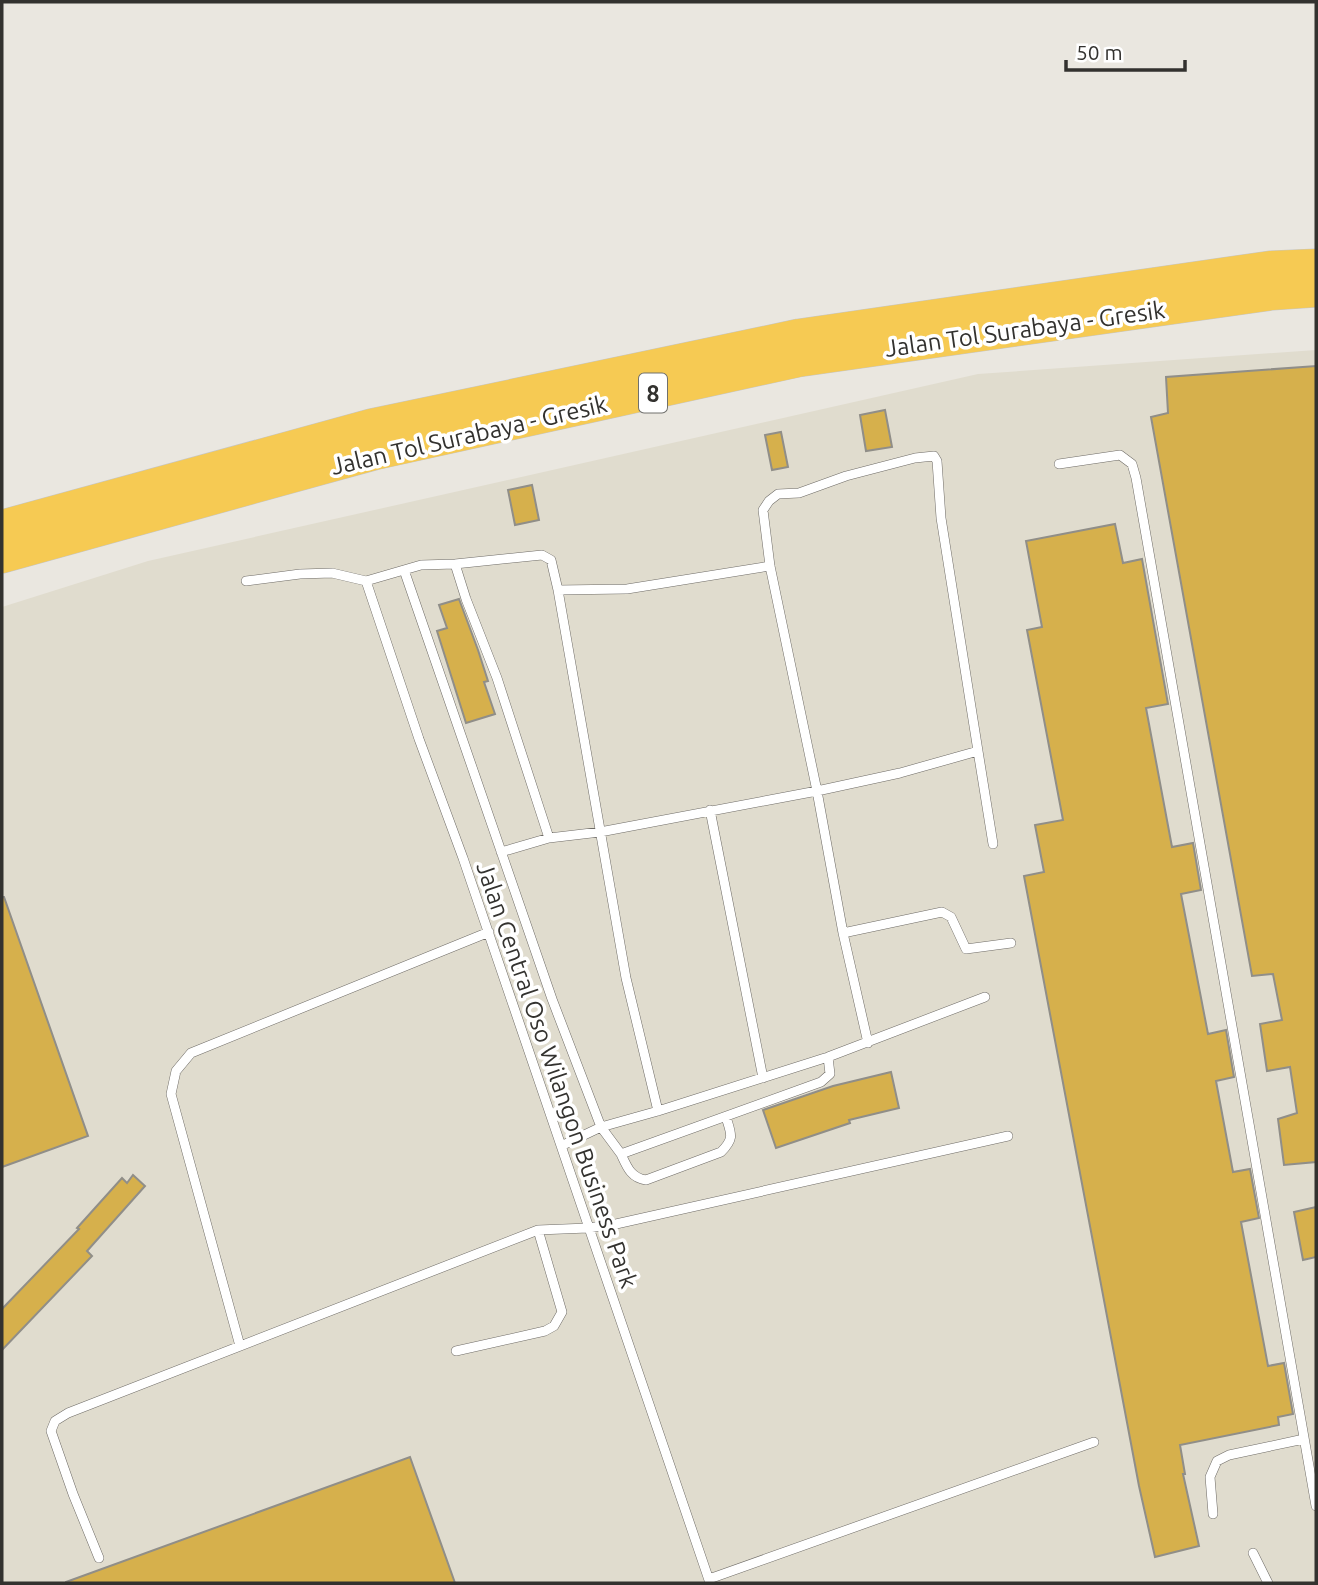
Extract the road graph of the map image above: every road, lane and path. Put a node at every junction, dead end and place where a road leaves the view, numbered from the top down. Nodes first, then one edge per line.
1 (1316, 265) edge
2 (1316, 291) edge
3 (1059, 464) dead end
4 (2, 526) edge
5 (2, 557) edge
6 (456, 564) junction
7 (770, 566) junction
8 (404, 570) junction
9 (246, 581) dead end
10 (366, 581) junction
11 (558, 590) junction
12 (978, 751) junction
13 (817, 791) junction
14 (710, 810) junction
15 (600, 832) junction
16 (549, 838) junction
17 (993, 844) dead end
18 (501, 852) junction
19 (489, 932) junction
20 (843, 933) junction
21 (1011, 943) dead end
22 (985, 997) dead end
23 (867, 1043) junction
24 (828, 1057) junction
25 (763, 1079) junction
26 (658, 1111) junction
27 (726, 1117) junction
28 (601, 1127) junction
29 (1008, 1136) dead end
30 (561, 1146) junction
31 (621, 1154) junction
32 (589, 1228) junction
33 (538, 1230) junction
34 (240, 1346) junction
35 (456, 1351) dead end
36 (1304, 1438) junction
37 (1094, 1442) dead end
38 (1316, 1506) edge
39 (1213, 1514) dead end
40 (1253, 1553) dead end
41 (99, 1558) dead end
42 (710, 1581) edge
43 (1268, 1583) edge

1 - 4 highway, Jalan Tol Surabaya - Gresik / 8
2 - 5 highway, Jalan Tol Surabaya - Gresik / 8
3 - 36 lane
6 - 8 lane
6 - 11 lane
6 - 16 lane
7 - 11 lane
7 - 12 lane
7 - 13 lane
8 - 10 lane
8 - 18 lane
9 - 10 lane
10 - 19 lane, Jalan Central Oso Wilangon Business Park
11 - 15 lane
12 - 13 lane
12 - 17 lane
13 - 14 lane
13 - 20 lane
14 - 15 lane
14 - 25 lane
15 - 16 lane
15 - 26 lane
16 - 18 lane
18 - 28 lane
19 - 30 lane, Jalan Central Oso Wilangon Business Park
19 - 34 lane
20 - 21 lane
20 - 23 lane
22 - 23 lane
23 - 24 lane
24 - 25 lane
24 - 27 lane
25 - 26 lane
26 - 28 lane
27 - 31 lane
27 - 31 lane
28 - 30 lane
28 - 31 lane
29 - 32 lane
30 - 32 lane, Jalan Central Oso Wilangon Business Park
32 - 33 lane
32 - 42 lane, Jalan Central Oso Wilangon Business Park
33 - 34 lane
33 - 35 lane
34 - 41 lane
36 - 38 lane
36 - 39 lane
37 - 42 lane
40 - 43 lane

